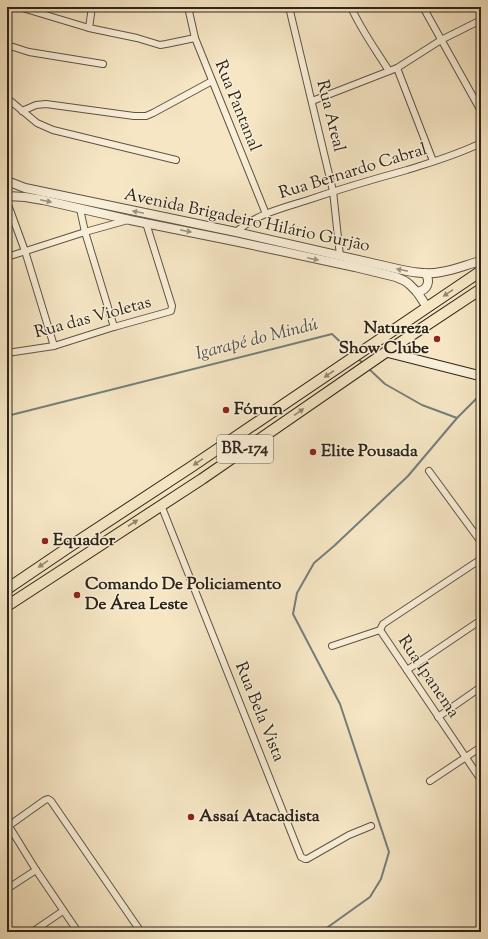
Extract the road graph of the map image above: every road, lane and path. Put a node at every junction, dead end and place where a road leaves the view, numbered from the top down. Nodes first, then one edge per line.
1 (19, 7) edge
2 (92, 7) edge
3 (188, 7) edge
4 (288, 7) edge
5 (351, 7) edge
6 (423, 7) edge
7 (481, 20) edge
8 (89, 28) junction
9 (195, 38) junction
10 (441, 40) junction
11 (7, 45) edge
12 (103, 64) dead end
13 (397, 68) junction
14 (389, 71) junction
15 (212, 81) junction
16 (7, 98) edge
17 (312, 100) junction
18 (22, 111) junction
19 (481, 111) edge
20 (481, 143) edge
21 (176, 160) dead end
22 (433, 161) junction
23 (7, 176) edge
24 (7, 181) edge
25 (333, 192) junction
26 (7, 195) edge
27 (7, 202) edge
28 (80, 208) junction
29 (266, 214) junction
30 (130, 220) junction
31 (146, 223) junction
32 (85, 232) junction
33 (236, 232) junction
34 (25, 251) junction
35 (340, 256) junction
36 (7, 257) edge
37 (481, 261) edge
38 (481, 271) edge
39 (425, 273) junction
40 (481, 289) edge
41 (417, 292) junction
42 (427, 307) junction
43 (114, 327) junction
44 (54, 346) junction
45 (386, 352) junction
46 (7, 353) edge
47 (481, 376) edge
48 (429, 471) dead end
49 (161, 505) junction
50 (481, 542) edge
51 (481, 559) edge
52 (7, 589) edge
53 (7, 606) edge
54 (481, 620) edge
55 (380, 630) junction
56 (332, 646) dead end
57 (407, 670) junction
58 (481, 687) edge
59 (438, 716) junction
60 (481, 747) edge
61 (466, 757) junction
62 (481, 780) edge
63 (430, 781) dead end
64 (8, 825) edge
65 (371, 826) dead end
66 (36, 870) junction
67 (7, 889) edge
68 (63, 911) junction
69 (32, 932) edge
70 (78, 932) edge
71 (141, 932) edge

1 - 8 street
2 - 8 street
3 - 9 street, Rua Pantanal
4 - 17 street, Rua Areal
5 - 14 street
6 - 10 street
7 - 10 street
8 - 9 street
9 - 15 street, Rua Pantanal
10 - 13 street
10 - 19 street
11 - 12 street
13 - 14 street
13 - 22 street
14 - 17 street
15 - 18 street
15 - 29 street, Rua Pantanal
16 - 18 street
17 - 25 street, Rua Areal
18 - 21 street
20 - 22 street, Rua Bernardo Cabral
22 - 25 street, Rua Bernardo Cabral
23 - 24 street
24 - 26 street
33 -> 24 street, Avenida Brigadeiro Hilário Gurjão
25 - 29 street, Rua Bernardo Cabral
25 - 35 street, Rua Areal
26 -> 28 street, Avenida Brigadeiro Hilário Gurjão
27 - 34 street
28 - 30 street, Avenida Brigadeiro Hilário Gurjão
28 - 32 street
29 - 33 street, Rua Bernardo Cabral
30 - 31 street, Avenida Brigadeiro Hilário Gurjão
30 - 32 street
31 -> 41 street, Avenida Brigadeiro Hilário Gurjão
31 - 43 street, Rua das Violetas
32 - 34 street
32 - 43 street
33 - 35 street, Avenida Brigadeiro Hilário Gurjão
34 - 36 street
34 - 44 street
39 -> 35 street, Avenida Brigadeiro Hilário Gurjão
37 - 39 street, Avenida Brigadeiro Hilário Gurjão
38 -> 42 main road, BR-174
39 - 41 street
40 - 45 main road, BR-174
41 - 42 street, Avenida Brigadeiro Hilário Gurjão
42 -> 52 main road, BR-174
43 - 44 street, Rua das Violetas
44 - 46 street, Rua das Violetas
45 - 47 main road
49 -> 45 main road, BR-174
48 - 50 street
53 -> 49 main road, BR-174
49 - 65 street, Rua Bela Vista
51 - 55 street
54 - 57 street
55 - 56 street
55 - 57 street, Rua Ipanema
57 - 59 street, Rua Ipanema
58 - 59 street
59 - 61 street, Rua Ipanema
60 - 61 street
61 - 62 street, Rua Ipanema
61 - 63 street
64 - 66 street
64 - 71 street
66 - 67 street
66 - 68 street
68 - 69 street
68 - 70 street

